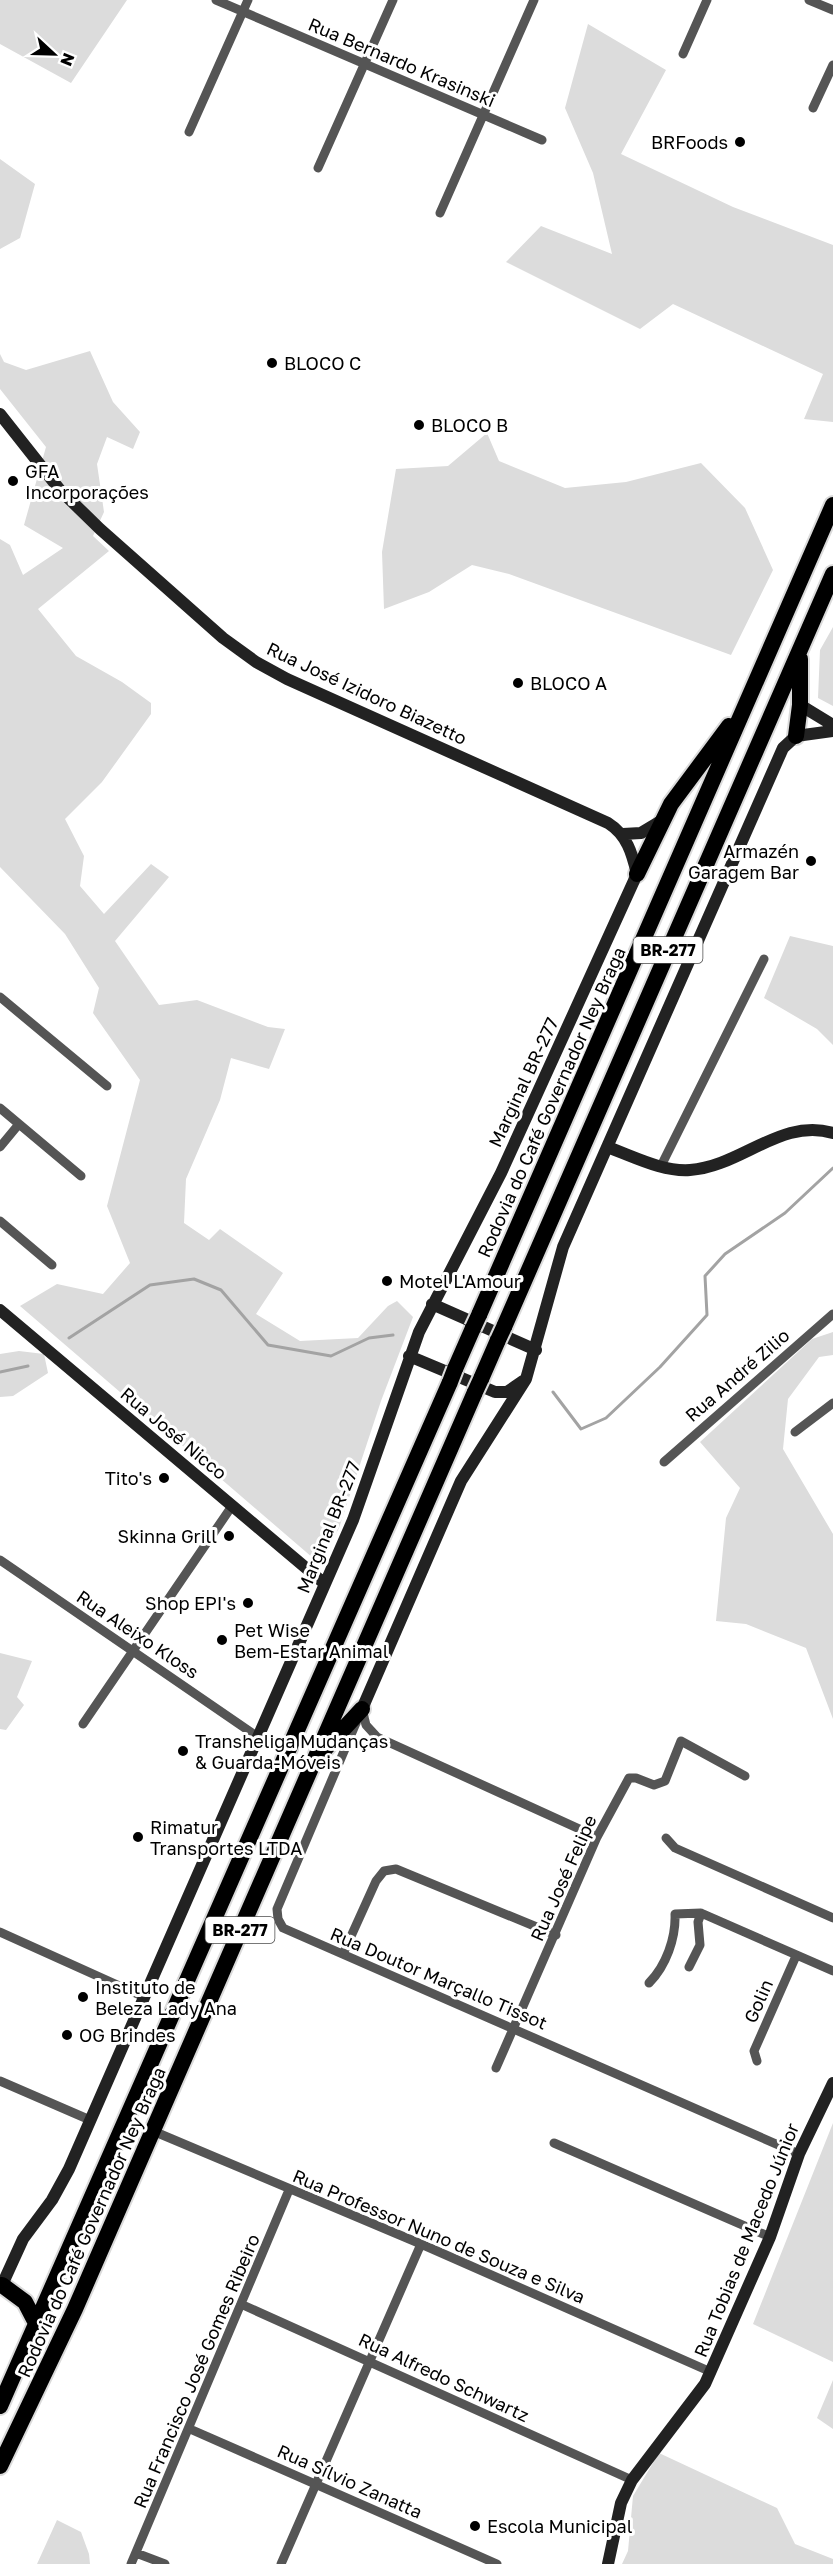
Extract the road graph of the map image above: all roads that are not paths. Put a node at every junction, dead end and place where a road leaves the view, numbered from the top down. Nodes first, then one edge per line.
1 (216, 0) edge
2 (248, 0) edge
3 (393, 0) edge
4 (534, 0) edge
5 (707, 0) edge
6 (809, 0) edge
7 (833, 10) edge
8 (243, 11) junction
9 (683, 54) dead end
10 (365, 64) junction
11 (833, 65) edge
12 (813, 108) dead end
13 (484, 115) junction
14 (189, 132) dead end
15 (542, 140) dead end
16 (318, 168) dead end
17 (440, 213) dead end
18 (0, 414) edge
19 (833, 505) edge
20 (833, 574) edge
21 (801, 647) junction
22 (747, 701) junction
23 (800, 705) junction
24 (833, 725) edge
25 (833, 731) edge
26 (796, 736) junction
27 (661, 821) junction
28 (623, 834) junction
29 (637, 874) junction
30 (764, 959) dead end
31 (0, 996) edge
32 (107, 1086) dead end
33 (0, 1108) edge
34 (19, 1124) junction
35 (833, 1133) edge
36 (607, 1146) junction
37 (0, 1147) edge
38 (661, 1166) junction
39 (81, 1176) dead end
40 (0, 1221) edge
41 (52, 1265) dead end
42 (432, 1304) junction
43 (0, 1310) edge
44 (831, 1319) edge
45 (536, 1350) junction
46 (409, 1356) junction
47 (526, 1378) junction
48 (833, 1403) edge
49 (795, 1432) dead end
50 (664, 1462) dead end
51 (232, 1506) junction
52 (0, 1560) edge
53 (325, 1584) junction
54 (133, 1651) junction
55 (362, 1709) junction
56 (83, 1724) dead end
57 (258, 1737) junction
58 (314, 1760) junction
59 (745, 1776) dead end
60 (597, 1837) junction
61 (666, 1838) dead end
62 (702, 1913) junction
63 (833, 1918) edge
64 (0, 1932) edge
65 (556, 1935) junction
66 (343, 1954) junction
67 (796, 1956) junction
68 (689, 1967) dead end
69 (833, 1971) edge
70 (649, 1983) dead end
71 (144, 1997) junction
72 (514, 2027) junction
73 (757, 2061) dead end
74 (496, 2068) dead end
75 (0, 2081) edge
76 (833, 2084) edge
77 (90, 2120) junction
78 (153, 2131) junction
79 (554, 2142) dead end
80 (799, 2154) junction
81 (289, 2190) junction
82 (770, 2237) junction
83 (421, 2244) junction
84 (0, 2286) edge
85 (243, 2305) junction
86 (38, 2325) junction
87 (370, 2361) junction
88 (711, 2373) junction
89 (0, 2406) edge
90 (190, 2429) junction
91 (0, 2466) edge
92 (632, 2480) junction
93 (315, 2483) junction
94 (136, 2553) junction
95 (131, 2564) edge
96 (165, 2564) edge
97 (281, 2564) edge
98 (498, 2564) edge
99 (608, 2564) edge

1 - 8 street, Rua Bernardo Krasinski
2 - 8 street
3 - 10 street
4 - 13 street
5 - 9 street
6 - 7 street
8 - 10 street, Rua Bernardo Krasinski
8 - 14 street
10 - 13 street, Rua Bernardo Krasinski
10 - 16 street
11 - 12 street
13 - 15 street, Rua Bernardo Krasinski
13 - 17 street
18 - 28 street, Rua José Izidoro Biazetto
19 - 22 highway, Rodovia do Café Governador Ney Braga / BR-277
20 - 21 highway, Rodovia do Café Governador Ney Braga / BR-277
21 - 23 highway
21 - 58 highway, Rodovia do Café Governador Ney Braga / BR-277
22 - 27 highway
22 - 86 highway, Rodovia do Café Governador Ney Braga / BR-277
23 - 24 street
23 - 26 highway
25 - 26 street
26 - 36 street
27 - 28 street
27 - 29 highway
28 - 29 street
29 - 42 street, Marginal BR-277
30 - 38 street
31 - 32 street
33 - 34 street
34 - 37 street
34 - 39 street
35 - 38 street
36 - 38 street
36 - 45 street
40 - 41 street
42 - 45 street
42 - 46 street, Marginal BR-277
43 - 51 street, Rua José Nicco
44 - 50 street, Rua André Zilio
45 - 47 street
46 - 47 street
46 - 53 street, Marginal BR-277
47 - 55 street
48 - 49 street
51 - 53 street, Rua José Nicco
51 - 54 street
52 - 54 street, Rua Aleixo Kloss
53 - 57 street, Marginal BR-277
54 - 56 street
54 - 57 street, Rua Aleixo Kloss
55 - 58 highway
55 - 60 street
55 - 66 street, Rua Doutor Marçallo Tissot
57 - 71 street, Marginal BR-277
58 - 78 highway, Rodovia do Café Governador Ney Braga / BR-277
59 - 60 street, Rua José Felipe
60 - 65 street, Rua José Felipe
61 - 63 street
62 - 67 street
62 - 68 street
62 - 70 street
64 - 71 street
65 - 66 street
65 - 72 street, Rua José Felipe
66 - 72 street, Rua Doutor Marçallo Tissot
67 - 69 street
67 - 73 street, Golin
71 - 77 street, Marginal BR-277
72 - 74 street, Rua José Felipe
72 - 80 street, Rua Doutor Marçallo Tissot
75 - 77 street
76 - 80 street, Rua Tobias de Macedo Júnior
77 - 84 street, Marginal BR-277
78 - 81 street, Rua Professor Nuno de Souza e Silva
78 - 91 highway, Rodovia do Café Governador Ney Braga / BR-277
79 - 82 street
80 - 82 street, Rua Tobias de Macedo Júnior
81 - 83 street, Rua Professor Nuno de Souza e Silva
81 - 85 street, Rua Francisco José Gomes Ribeiro
82 - 88 street, Rua Tobias de Macedo Júnior
83 - 87 street
83 - 88 street, Rua Professor Nuno de Souza e Silva
84 - 86 highway
85 - 87 street, Rua Alfredo Schwartz
85 - 90 street, Rua Francisco José Gomes Ribeiro
86 - 89 highway, Rodovia do Café Governador Ney Braga / BR-277
87 - 92 street, Rua Alfredo Schwartz
87 - 93 street
88 - 92 street, Rua Tobias de Macedo Júnior
90 - 93 street, Rua Sílvio Zanatta
90 - 94 street, Rua Francisco José Gomes Ribeiro
92 - 99 street, Rua Tobias de Macedo Júnior
93 - 97 street
93 - 98 street, Rua Sílvio Zanatta
94 - 95 street, Rua Francisco José Gomes Ribeiro
94 - 96 street

